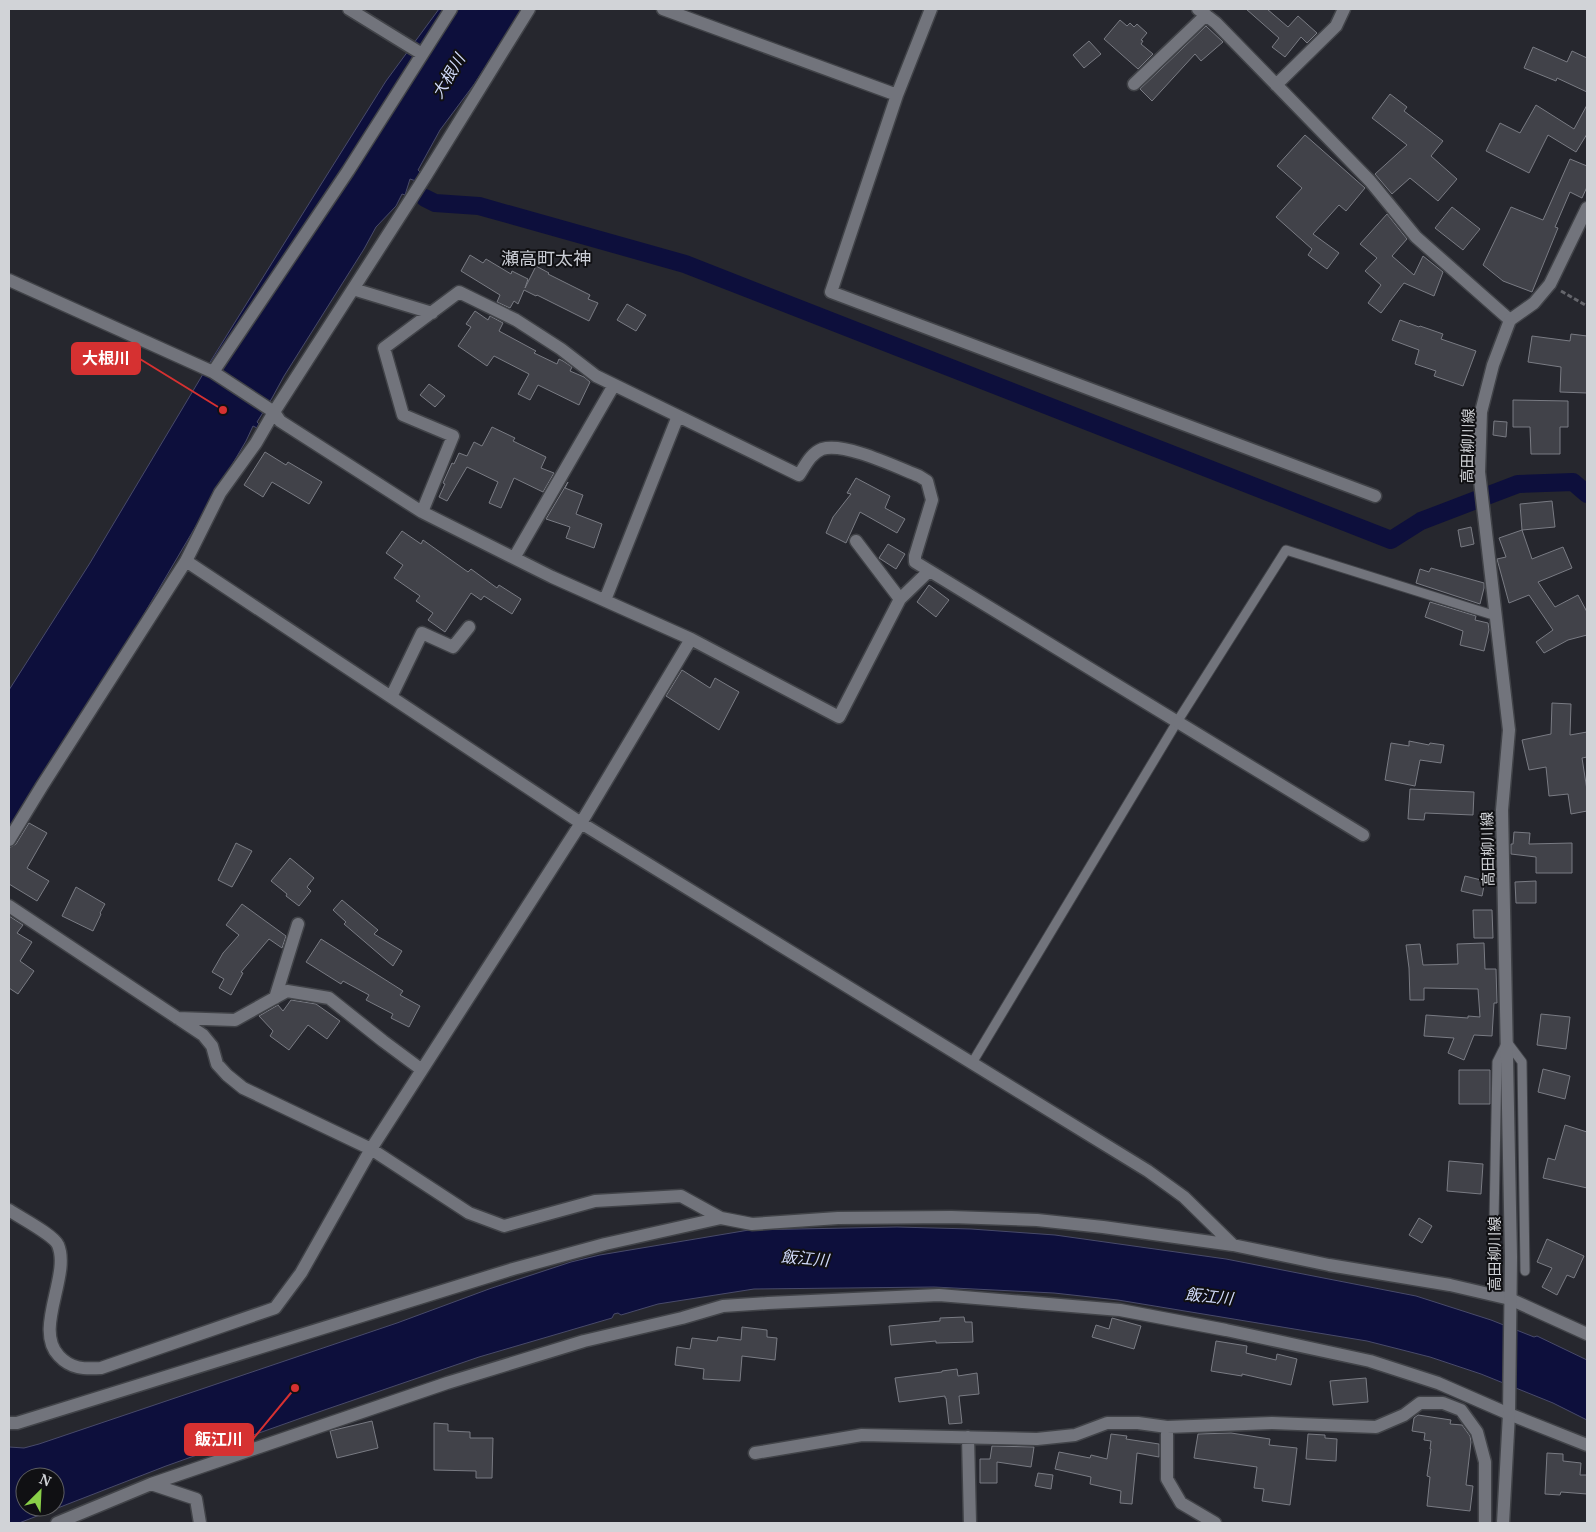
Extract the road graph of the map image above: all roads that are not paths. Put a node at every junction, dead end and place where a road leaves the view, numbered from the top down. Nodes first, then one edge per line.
1 (350, 9) edge
2 (451, 9) edge
3 (529, 9) edge
4 (663, 9) edge
5 (931, 9) edge
6 (1344, 9) edge
7 (1202, 12) edge
8 (422, 54) junction
9 (1134, 84) dead end
10 (1276, 85) junction
11 (897, 95) junction
12 (1587, 208) edge
13 (9, 280) edge
14 (353, 289) junction
15 (432, 313) junction
16 (1510, 320) junction
17 (213, 372) junction
18 (614, 385) junction
19 (274, 412) junction
20 (678, 416) junction
21 (1375, 496) dead end
22 (422, 512) junction
23 (856, 541) dead end
24 (514, 558) junction
25 (186, 560) junction
26 (929, 571) junction
27 (900, 599) junction
28 (605, 600) junction
29 (1496, 616) junction
30 (470, 627) dead end
31 (691, 638) junction
32 (391, 697) junction
33 (1178, 722) junction
34 (581, 824) junction
35 (1363, 835) dead end
36 (9, 840) edge
37 (9, 906) edge
38 (298, 924) dead end
39 (275, 998) junction
40 (177, 1018) junction
41 (1507, 1042) junction
42 (972, 1063) junction
43 (422, 1070) junction
44 (371, 1149) junction
45 (9, 1210) edge
46 (721, 1218) junction
47 (1233, 1245) junction
48 (1525, 1271) dead end
49 (1496, 1272) dead end
50 (1510, 1304) junction
51 (1587, 1334) edge
52 (1508, 1414) junction
53 (9, 1423) edge
54 (1167, 1427) junction
55 (968, 1437) junction
56 (1587, 1445) edge
57 (755, 1453) dead end
58 (151, 1484) junction
59 (56, 1523) edge
60 (200, 1523) edge
61 (970, 1523) edge
62 (1215, 1523) edge
63 (1485, 1523) edge
64 (1503, 1523) edge

1 - 8 street
2 - 8 street
3 - 14 street
4 - 11 street
5 - 11 street
6 - 10 street
7 - 9 street
7 - 10 street
8 - 17 street
10 - 16 street
11 - 21 street
12 - 16 street
13 - 17 street
14 - 15 street
14 - 19 street
15 - 18 street
15 - 22 street
16 - 29 street, 高田柳川線
17 - 19 street
18 - 20 street
18 - 24 street
19 - 22 street
19 - 25 street
20 - 26 street
20 - 28 street
22 - 24 street
23 - 27 street
24 - 28 street
25 - 32 street
25 - 36 street
26 - 27 street
26 - 33 street
27 - 31 street
28 - 31 street
29 - 33 lane
29 - 41 street, 高田柳川線
30 - 32 street
31 - 34 street
32 - 34 street
33 - 35 street
33 - 42 lane
34 - 42 street
34 - 43 street
37 - 40 street
38 - 39 street
39 - 40 street
39 - 43 street
40 - 44 street
41 - 48 lane
41 - 49 lane
41 - 50 street, 高田柳川線
42 - 47 street
43 - 44 street
44 - 45 street
44 - 46 street
46 - 47 street
46 - 53 street
47 - 50 street
50 - 51 street
50 - 52 street, 高田柳川線
52 - 56 street
52 - 58 street
52 - 64 street, 高田柳川線
54 - 55 street
54 - 62 street
54 - 63 street
55 - 57 street
55 - 61 street
58 - 59 street
58 - 60 street

